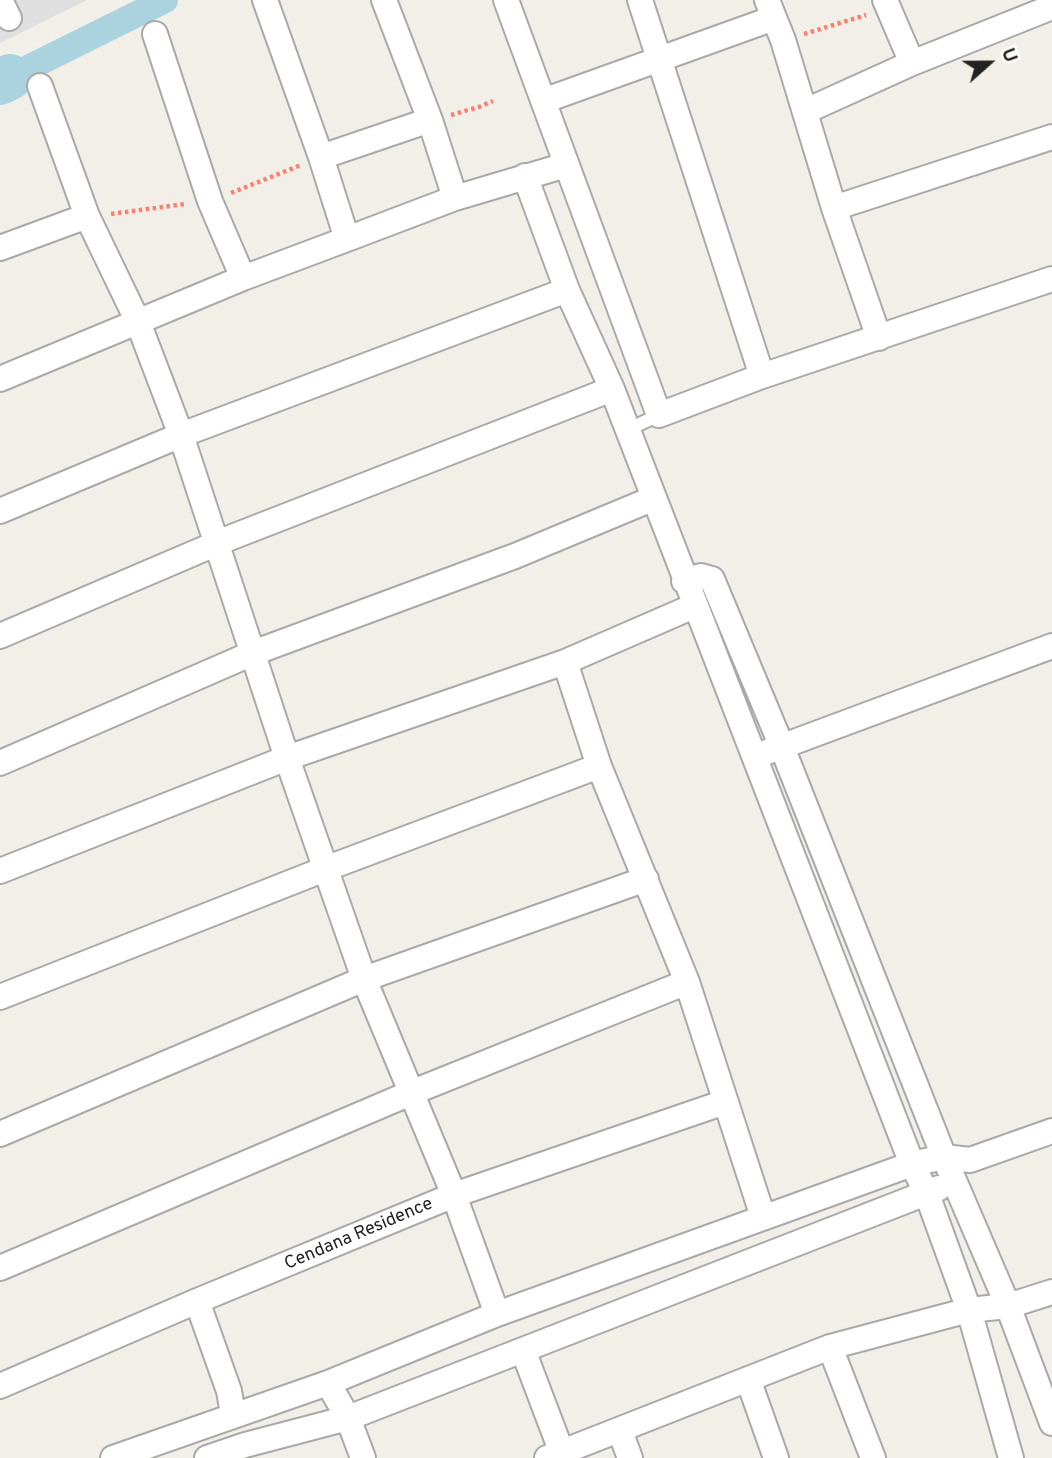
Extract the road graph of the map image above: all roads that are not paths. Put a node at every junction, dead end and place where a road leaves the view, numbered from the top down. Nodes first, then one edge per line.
1 (265, 0) edge
2 (384, 0) edge
3 (506, 0) edge
4 (640, 0) edge
5 (886, 4) edge
6 (1052, 6) edge
7 (775, 19) edge
8 (155, 34) dead end
9 (659, 59) junction
10 (912, 63) junction
11 (40, 86) dead end
12 (543, 101) junction
13 (806, 111) junction
14 (430, 120) junction
15 (1052, 137) edge
16 (321, 157) junction
17 (566, 165) junction
18 (525, 176) junction
19 (455, 198) junction
20 (834, 208) junction
21 (87, 216) junction
22 (347, 239) junction
23 (0, 248) edge
24 (243, 278) junction
25 (1052, 279) edge
26 (567, 290) junction
27 (138, 322) junction
28 (879, 338) junction
29 (762, 376) junction
30 (0, 379) edge
31 (612, 389) junction
32 (659, 415) junction
33 (627, 430) junction
34 (181, 435) junction
35 (652, 499) junction
36 (0, 512) edge
37 (217, 543) junction
38 (684, 581) junction
39 (694, 606) junction
40 (0, 636) edge
41 (1052, 646) edge
42 (253, 653) junction
43 (565, 662) junction
44 (782, 747) junction
45 (753, 757) junction
46 (287, 758) junction
47 (0, 763) edge
48 (599, 766) junction
49 (325, 869) junction
50 (0, 871) edge
51 (646, 878) junction
52 (364, 979) junction
53 (687, 982) junction
54 (0, 997) edge
55 (413, 1092) junction
56 (725, 1102) junction
57 (1052, 1131) edge
58 (0, 1134) edge
59 (944, 1157) junction
60 (970, 1160) junction
61 (912, 1164) junction
62 (955, 1180) junction
63 (927, 1194) junction
64 (454, 1195) junction
65 (763, 1217) junction
66 (0, 1268) edge
67 (1052, 1292) edge
68 (197, 1301) junction
69 (1008, 1306) junction
70 (969, 1310) junction
71 (497, 1314) junction
72 (830, 1347) junction
73 (523, 1350) junction
74 (748, 1379) junction
75 (328, 1383) junction
76 (0, 1386) edge
77 (233, 1414) junction
78 (348, 1418) junction
79 (1052, 1421) edge
80 (620, 1431) junction
81 (554, 1455) edge
82 (113, 1458) edge
83 (207, 1458) edge
84 (363, 1458) edge
85 (630, 1458) edge
86 (776, 1458) edge
87 (873, 1458) edge
88 (1011, 1458) edge

1 - 16 street
2 - 14 street
3 - 12 street
4 - 9 street
5 - 10 street
6 - 10 street
7 - 9 street
7 - 13 street
8 - 24 street
9 - 12 street
9 - 29 street
10 - 13 street
11 - 21 street
12 - 17 street
13 - 20 street
14 - 16 street
14 - 19 street
15 - 20 street
16 - 22 street
17 - 18 street
17 - 32 street
18 - 19 street
18 - 26 street
19 - 22 street
20 - 28 street
21 - 23 street
21 - 27 street
22 - 24 street
24 - 27 street
25 - 28 street
26 - 31 street
26 - 34 street
27 - 30 street
27 - 34 street
28 - 29 street
29 - 32 street
31 - 33 street
31 - 37 street
32 - 33 lane
33 - 35 street
34 - 36 street
34 - 37 street
35 - 38 street
35 - 42 street
37 - 40 street
37 - 42 street
38 - 39 street
38 - 44 street
39 - 43 street
39 - 45 street
41 - 44 street
42 - 46 street
42 - 47 street
43 - 46 street
43 - 48 street
44 - 45 street
44 - 59 street
45 - 61 street
46 - 49 street
46 - 50 street
48 - 49 street
48 - 51 street
49 - 52 street
49 - 54 street
51 - 52 street
51 - 53 street
52 - 55 street
52 - 58 street
53 - 55 street
53 - 56 street
55 - 64 street
55 - 66 street
56 - 64 street, Cendana Residence
56 - 65 street
57 - 60 street
59 - 60 street
59 - 61 street
59 - 62 street
60 - 62 street
61 - 63 street
61 - 65 street
62 - 63 street
62 - 69 street
63 - 70 street
63 - 73 street
64 - 68 street, Cendana Residence
64 - 71 street
65 - 71 street
67 - 69 street
68 - 76 street, Cendana Residence
68 - 77 street
69 - 70 street
69 - 79 street
70 - 72 street
70 - 88 street
71 - 75 street
72 - 74 street
72 - 87 street
73 - 78 street
73 - 81 street
74 - 80 street
74 - 86 street
75 - 77 street
75 - 78 street
77 - 82 street
78 - 83 street
78 - 84 street
80 - 81 street
80 - 85 street

